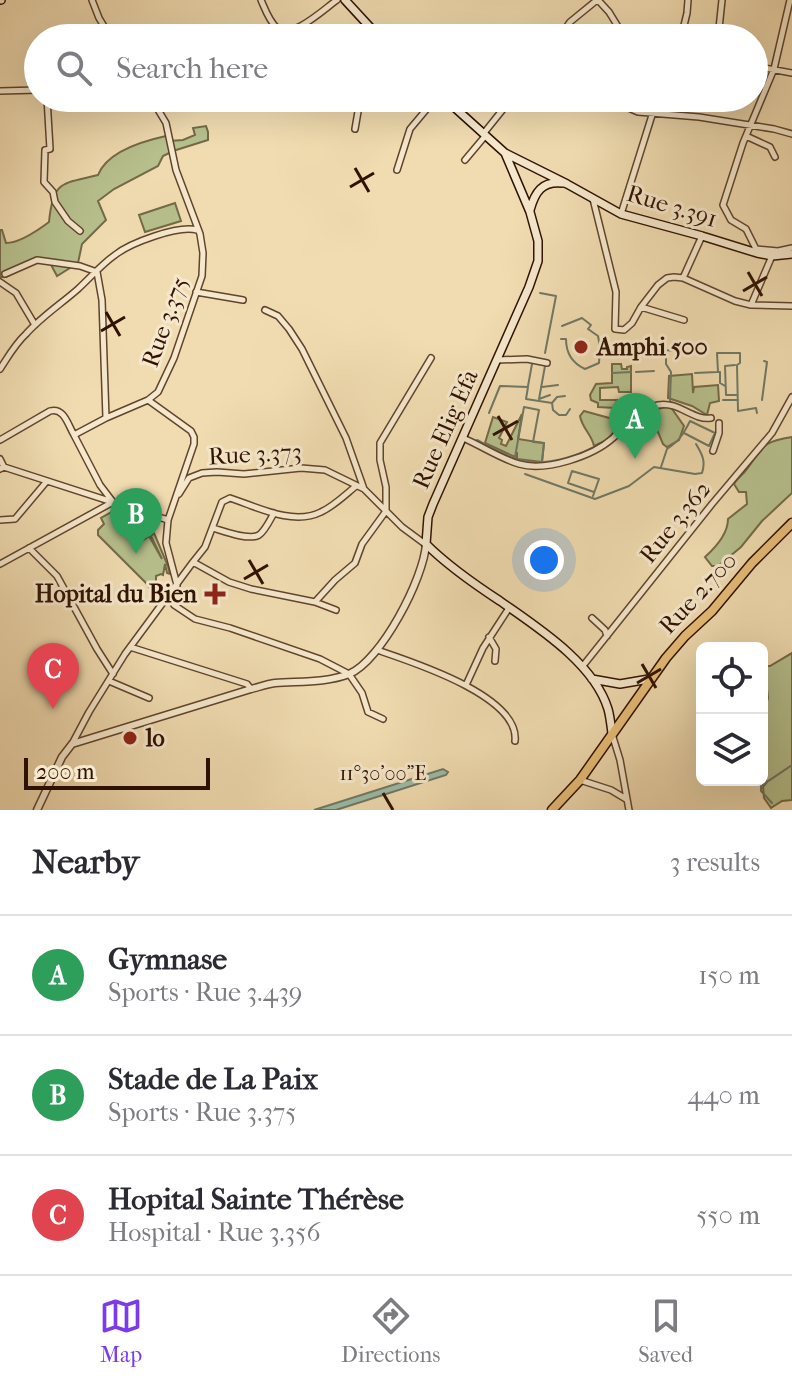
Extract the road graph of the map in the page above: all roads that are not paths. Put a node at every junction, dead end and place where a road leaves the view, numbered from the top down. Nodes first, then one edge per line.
1 (92, 0) edge
2 (261, 0) edge
3 (337, 0) edge
4 (598, 0) edge
5 (688, 0) edge
6 (722, 0) edge
7 (790, 0) edge
8 (349, 1) edge
9 (103, 24) edge
10 (274, 24) edge
11 (304, 24) edge
12 (368, 24) edge
13 (569, 24) edge
14 (616, 24) edge
15 (684, 24) edge
16 (719, 24) edge
17 (768, 68) edge
18 (774, 69) junction
19 (792, 73) edge
20 (768, 84) edge
21 (24, 90) edge
22 (0, 91) edge
23 (48, 112) edge
24 (159, 112) edge
25 (358, 112) edge
26 (424, 112) edge
27 (460, 112) edge
28 (502, 112) edge
29 (638, 112) edge
30 (653, 112) junction
31 (756, 112) edge
32 (751, 125) junction
33 (355, 129) dead end
34 (485, 134) junction
35 (792, 134) edge
36 (746, 136) junction
37 (505, 153) junction
38 (775, 157) dead end
39 (465, 160) dead end
40 (397, 170) dead end
41 (567, 184) junction
42 (593, 199) junction
43 (530, 212) junction
44 (621, 214) junction
45 (198, 230) junction
46 (80, 231) dead end
47 (702, 236) junction
48 (792, 248) edge
49 (792, 254) edge
50 (772, 256) junction
51 (97, 272) junction
52 (5, 274) dead end
53 (683, 278) junction
54 (0, 282) edge
55 (196, 292) junction
56 (243, 300) dead end
57 (751, 305) junction
58 (792, 306) edge
59 (641, 307) junction
60 (265, 310) dead end
61 (684, 320) dead end
62 (35, 325) junction
63 (431, 358) dead end
64 (497, 360) junction
65 (547, 363) dead end
66 (0, 369) edge
67 (792, 397) edge
68 (148, 400) junction
69 (106, 418) junction
70 (711, 418) dead end
71 (719, 423) dead end
72 (74, 435) junction
73 (463, 438) junction
74 (0, 440) edge
75 (713, 451) dead end
76 (0, 459) edge
77 (2, 468) edge
78 (47, 481) junction
79 (356, 486) junction
80 (364, 489) junction
81 (113, 502) junction
82 (174, 506) junction
83 (386, 511) junction
84 (274, 513) junction
85 (0, 520) edge
86 (168, 520) junction
87 (792, 523) edge
88 (213, 528) junction
89 (426, 544) junction
90 (29, 548) junction
91 (193, 562) junction
92 (0, 564) edge
93 (177, 585) junction
94 (169, 595) junction
95 (315, 602) junction
96 (509, 608) junction
97 (336, 610) dead end
98 (592, 618) dead end
99 (489, 637) junction
100 (608, 637) junction
101 (130, 647) junction
102 (377, 650) junction
103 (495, 661) dead end
104 (581, 668) junction
105 (113, 674) junction
106 (349, 674) junction
107 (592, 679) junction
108 (649, 679) junction
109 (109, 681) junction
110 (466, 685) junction
111 (251, 689) junction
112 (149, 698) dead end
113 (383, 719) dead end
114 (612, 733) junction
115 (515, 741) dead end
116 (72, 744) junction
117 (580, 780) junction
118 (626, 799) junction
119 (37, 810) edge
120 (552, 810) edge
121 (629, 810) edge

1 - 9 street
2 - 10 street
3 - 11 street
4 - 13 street
4 - 14 street
5 - 15 street
6 - 16 street
7 - 18 street
8 - 12 main road
17 - 18 street
18 - 19 street
18 - 20 street
21 - 22 street
23 - 46 street
24 - 45 street, Rue 3.375
25 - 33 street
26 - 40 street
27 - 34 main road, Rue Elig Efa
28 - 34 street
29 - 30 street
30 - 32 street
30 - 44 street
31 - 32 street
32 - 35 street
32 - 36 street
34 - 37 main road, Rue Elig Efa
34 - 39 street
36 - 38 street
36 - 48 street
37 - 41 main road, Rue 3.391
37 - 43 main road, Rue Elig Efa
41 - 42 main road, Rue 3.391
41 - 43 main road
42 - 44 main road, Rue 3.391
42 - 59 street
43 - 64 main road, Rue Elig Efa
44 - 47 main road, Rue 3.391
45 - 51 street
45 - 55 street, Rue 3.375
47 - 50 main road, Rue 3.391
47 - 53 street
49 - 50 main road, Rue 3.391
50 - 57 street
51 - 52 street
51 - 62 street
51 - 69 street
53 - 57 street
53 - 59 street
54 - 62 street
55 - 56 street
55 - 68 street, Rue 3.375
57 - 58 street
59 - 61 street
60 - 80 street
62 - 66 street
63 - 83 street
64 - 65 street
64 - 73 main road, Rue Elig Efa
67 - 100 street, Rue 3.362
68 - 69 street
68 - 82 street, Rue 3.375
69 - 72 street
70 - 73 street
71 - 75 street
72 - 74 street
72 - 81 street
73 - 89 main road, Rue Elig Efa
76 - 77 street
77 - 78 street
78 - 81 street
78 - 85 street
79 - 80 street, Rue 3.373
79 - 82 street, Rue 3.373
79 - 84 street
80 - 83 street, Rue 3.373
81 - 86 street
81 - 90 street
82 - 86 street, Rue 3.375
83 - 89 street, Rue 3.373
83 - 95 street
84 - 88 street
84 - 88 street
86 - 93 street, Rue 3.375
87 - 108 main road, Rue 2.700
88 - 91 street
89 - 96 main road
89 - 102 street
90 - 92 street
90 - 105 street
91 - 93 street
91 - 95 street
93 - 94 street
94 - 101 street
94 - 106 street
95 - 97 street
96 - 99 street
96 - 104 main road
98 - 100 street
99 - 103 street
99 - 110 street
100 - 104 street, Rue 3.362
101 - 105 street
101 - 111 street
102 - 106 street
102 - 110 street
104 - 107 main road
105 - 109 street
106 - 111 street
106 - 113 street
107 - 108 main road
107 - 114 main road
108 - 114 main road, Rue 2.700
109 - 112 street
109 - 116 street
110 - 115 street
111 - 116 street
114 - 117 main road, Rue 2.700
114 - 118 street
116 - 119 street
117 - 118 street
117 - 120 main road, Rue 2.700
118 - 121 street

